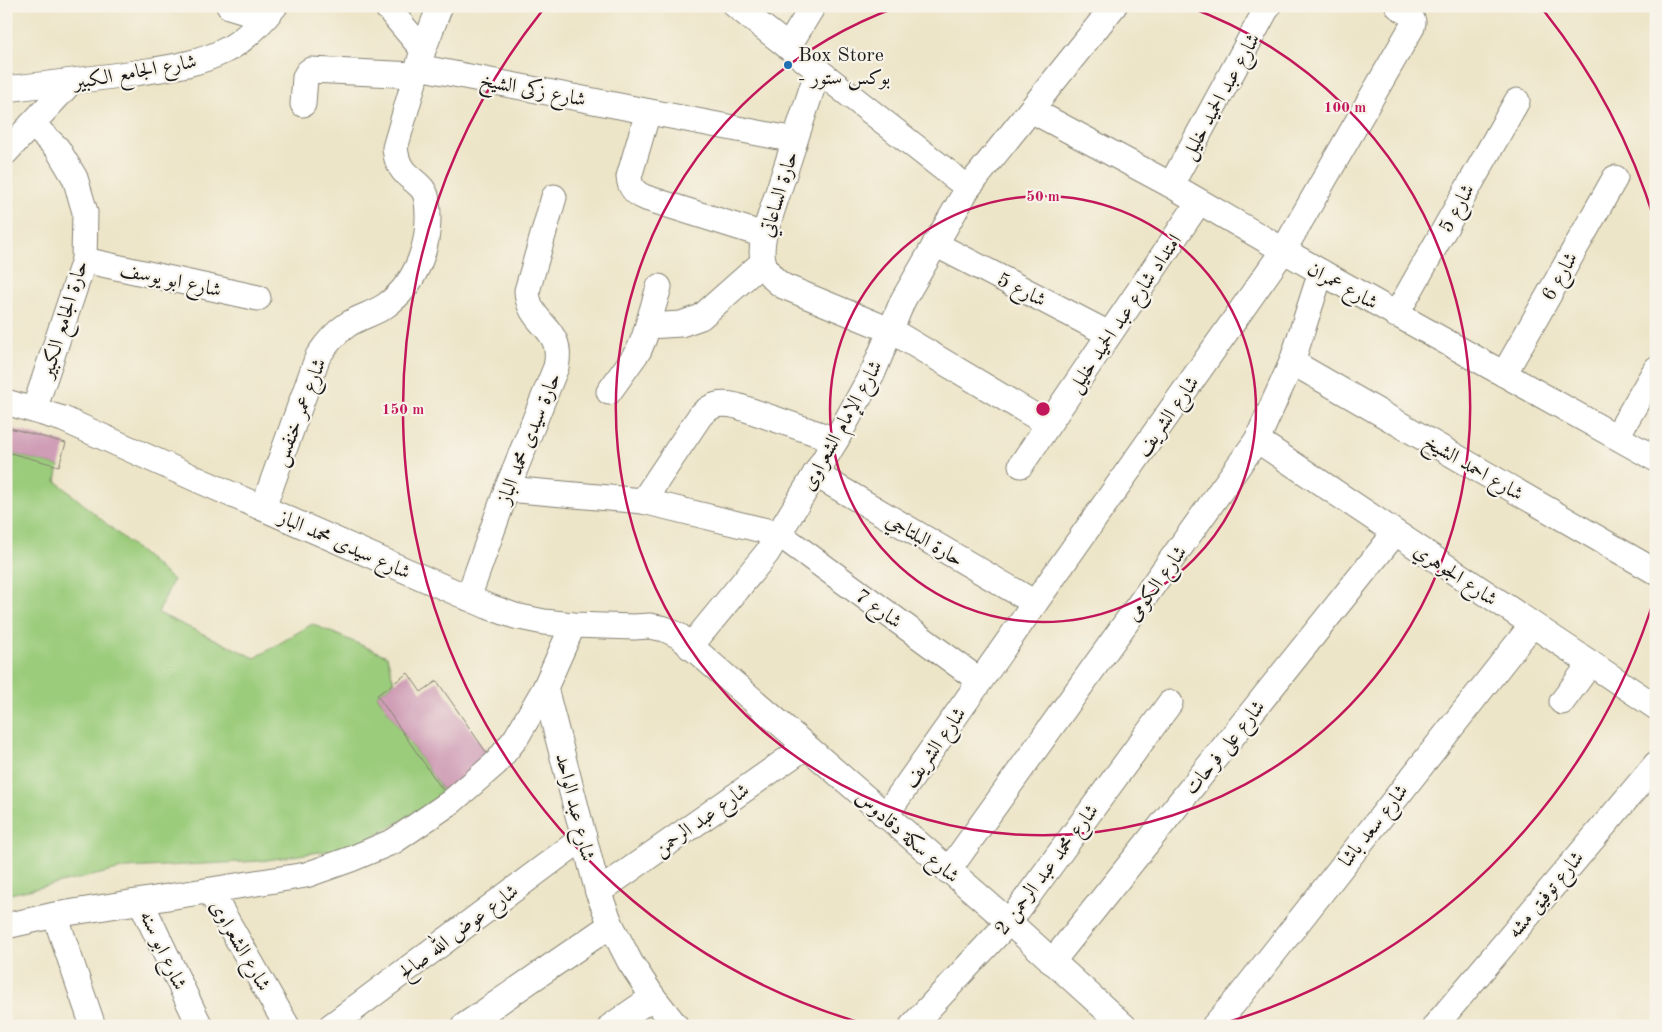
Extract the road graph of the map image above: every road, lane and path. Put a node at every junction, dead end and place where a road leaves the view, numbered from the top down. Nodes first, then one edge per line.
1 (229, 6) edge
2 (386, 6) edge
3 (440, 6) edge
4 (736, 6) edge
5 (814, 6) edge
6 (1114, 6) edge
7 (1268, 6) edge
8 (1398, 6) edge
9 (270, 11) edge
10 (788, 47) junction
11 (419, 64) junction
12 (818, 70) junction
13 (70, 83) junction
14 (6, 89) edge
15 (1517, 101) dead end
16 (303, 104) dead end
17 (1031, 110) junction
18 (648, 112) junction
19 (32, 124) junction
20 (795, 140) junction
21 (6, 152) edge
22 (1615, 178) dead end
23 (1171, 185) junction
24 (968, 188) junction
25 (554, 197) dead end
26 (1199, 202) junction
27 (764, 235) junction
28 (935, 244) junction
29 (1283, 251) junction
30 (84, 260) junction
31 (763, 262) junction
32 (1321, 272) junction
33 (659, 287) dead end
34 (258, 298) dead end
35 (1396, 314) junction
36 (648, 326) junction
37 (892, 331) junction
38 (1109, 334) junction
39 (1292, 362) junction
40 (1656, 369) edge
41 (1504, 374) junction
42 (609, 392) dead end
43 (6, 402) edge
44 (34, 410) junction
45 (1048, 424) junction
46 (1617, 436) junction
47 (836, 440) junction
48 (1257, 440) junction
49 (1656, 459) edge
50 (1021, 465) dead end
51 (815, 474) junction
52 (506, 490) junction
53 (642, 501) junction
54 (263, 508) junction
55 (1395, 532) junction
56 (779, 534) junction
57 (1656, 572) edge
58 (468, 598) junction
59 (1035, 604) junction
60 (573, 625) junction
61 (1532, 625) junction
62 (690, 648) junction
63 (1590, 664) junction
64 (980, 681) junction
65 (545, 688) junction
66 (1562, 702) dead end
67 (1170, 703) dead end
68 (1656, 707) edge
69 (805, 747) junction
70 (1656, 764) edge
71 (885, 816) junction
72 (584, 837) junction
73 (948, 871) junction
74 (210, 891) junction
75 (598, 892) junction
76 (141, 902) junction
77 (55, 915) junction
78 (1008, 922) junction
79 (611, 925) junction
80 (6, 926) edge
81 (1052, 962) junction
82 (653, 997) junction
83 (93, 1026) edge
84 (200, 1026) edge
85 (287, 1026) edge
86 (331, 1026) edge
87 (464, 1026) edge
88 (611, 1026) edge
89 (676, 1026) edge
90 (912, 1026) edge
91 (1124, 1026) edge
92 (1214, 1026) edge
93 (1435, 1026) edge

1 - 9 street
2 - 11 street
3 - 11 street, شارع عمر خنفس
4 - 10 street
5 - 10 street
6 - 17 street, شارع الإمام الشعراوى
7 - 23 street, شارع عبد الحميد خليل
8 - 29 street, شارع الشريف
9 - 13 street, شارع الجامع الكبير
10 - 12 street
11 - 16 street
11 - 18 street, شارع زكى الشيخ
11 - 54 street, شارع عمر خنفس
12 - 20 street, حارة الساعاتي
12 - 24 street
13 - 14 street, شارع الجامع الكبير
13 - 19 street
15 - 35 street, شارع 5
17 - 23 street, شارع عمران
17 - 24 street, شارع الإمام الشعراوى
18 - 20 street, شارع زكى الشيخ
18 - 27 street
19 - 21 street
19 - 30 street, حارة الجامع الكبير
20 - 27 street, حارة الساعاتي
22 - 41 street, شارع 6
23 - 26 street, شارع عمران
24 - 28 street, شارع الإمام الشعراوى
25 - 52 street, حارة سيدى محمد الباز
26 - 29 street, شارع عمران
26 - 38 street, امتداد شارع عبد الحميد خليل
27 - 31 street, حارة الساعاتي
28 - 37 street, شارع الإمام الشعراوى
28 - 38 street, شارع 5
29 - 32 street, شارع عمران
29 - 59 street, شارع الشريف
30 - 34 street, شارع ابو يوسف
30 - 44 street, حارة الجامع الكبير
31 - 36 street
31 - 37 street, حارة الساعاتي
32 - 35 street, شارع عمران
32 - 39 street, شارع الكومى
33 - 36 street
35 - 41 street, شارع عمران
36 - 42 street
37 - 45 street
37 - 47 street, شارع الإمام الشعراوى
38 - 45 street, امتداد شارع عبد الحميد خليل
39 - 48 street, شارع الكومى
39 - 57 street, شارع احمد الشيخ
40 - 46 street
41 - 46 street, شارع عمران
43 - 44 street, شارع سيدى محمد الباز
44 - 54 street, شارع سيدى محمد الباز
45 - 50 street, امتداد شارع عبد الحميد خليل
46 - 49 street, شارع عمران
47 - 51 street, شارع الإمام الشعراوى
47 - 53 street
48 - 55 street, شارع الجوهري
48 - 73 street, شارع الكومى
51 - 56 street, شارع الإمام الشعراوى
51 - 59 street, حارة البلتاجي
52 - 53 street
52 - 58 street, حارة سيدى محمد الباز
53 - 56 street
54 - 58 street, شارع سيدى محمد الباز
55 - 61 street, شارع الجوهري
55 - 81 street, شارع على فرحات
56 - 62 street, شارع الإمام الشعراوى
56 - 64 street, شارع 7
58 - 60 street, شارع سيدى محمد الباز
59 - 64 street, شارع الشريف
60 - 62 street, شارع سيدى محمد الباز
60 - 65 street
61 - 63 street, شارع الجوهري
61 - 92 street, شارع سعد باشا
62 - 69 street, شارع سكة دقادوس
63 - 66 street
63 - 68 street, شارع الجوهري
64 - 71 street, شارع الشريف
65 - 72 street, شارع عبد الواحد
65 - 74 street
67 - 78 street, شارع محمد عبد الرحمن 2
69 - 71 street, شارع سكة دقادوس
69 - 75 street, شارع عبد الرحمن
70 - 93 street, شارع توفيق مشه
71 - 73 street, شارع سكة دقادوس
72 - 75 street, شارع عبد الواحد
72 - 86 street, شارع عوض الله صالح
73 - 78 street, شارع سكة دقادوس
74 - 76 street
74 - 85 street, شارع الشعراوى
75 - 79 street, شارع عبد الواحد
76 - 77 street
76 - 84 street, شارع ابو سنه
77 - 80 street
77 - 83 street
78 - 81 street, شارع سكة دقادوس
78 - 90 street, شارع محمد عبد الرحمن 2
79 - 82 street, شارع عبد الواحد
79 - 87 street
81 - 91 street, شارع سكة دقادوس
82 - 88 street
82 - 89 street, شارع عبد الواحد

